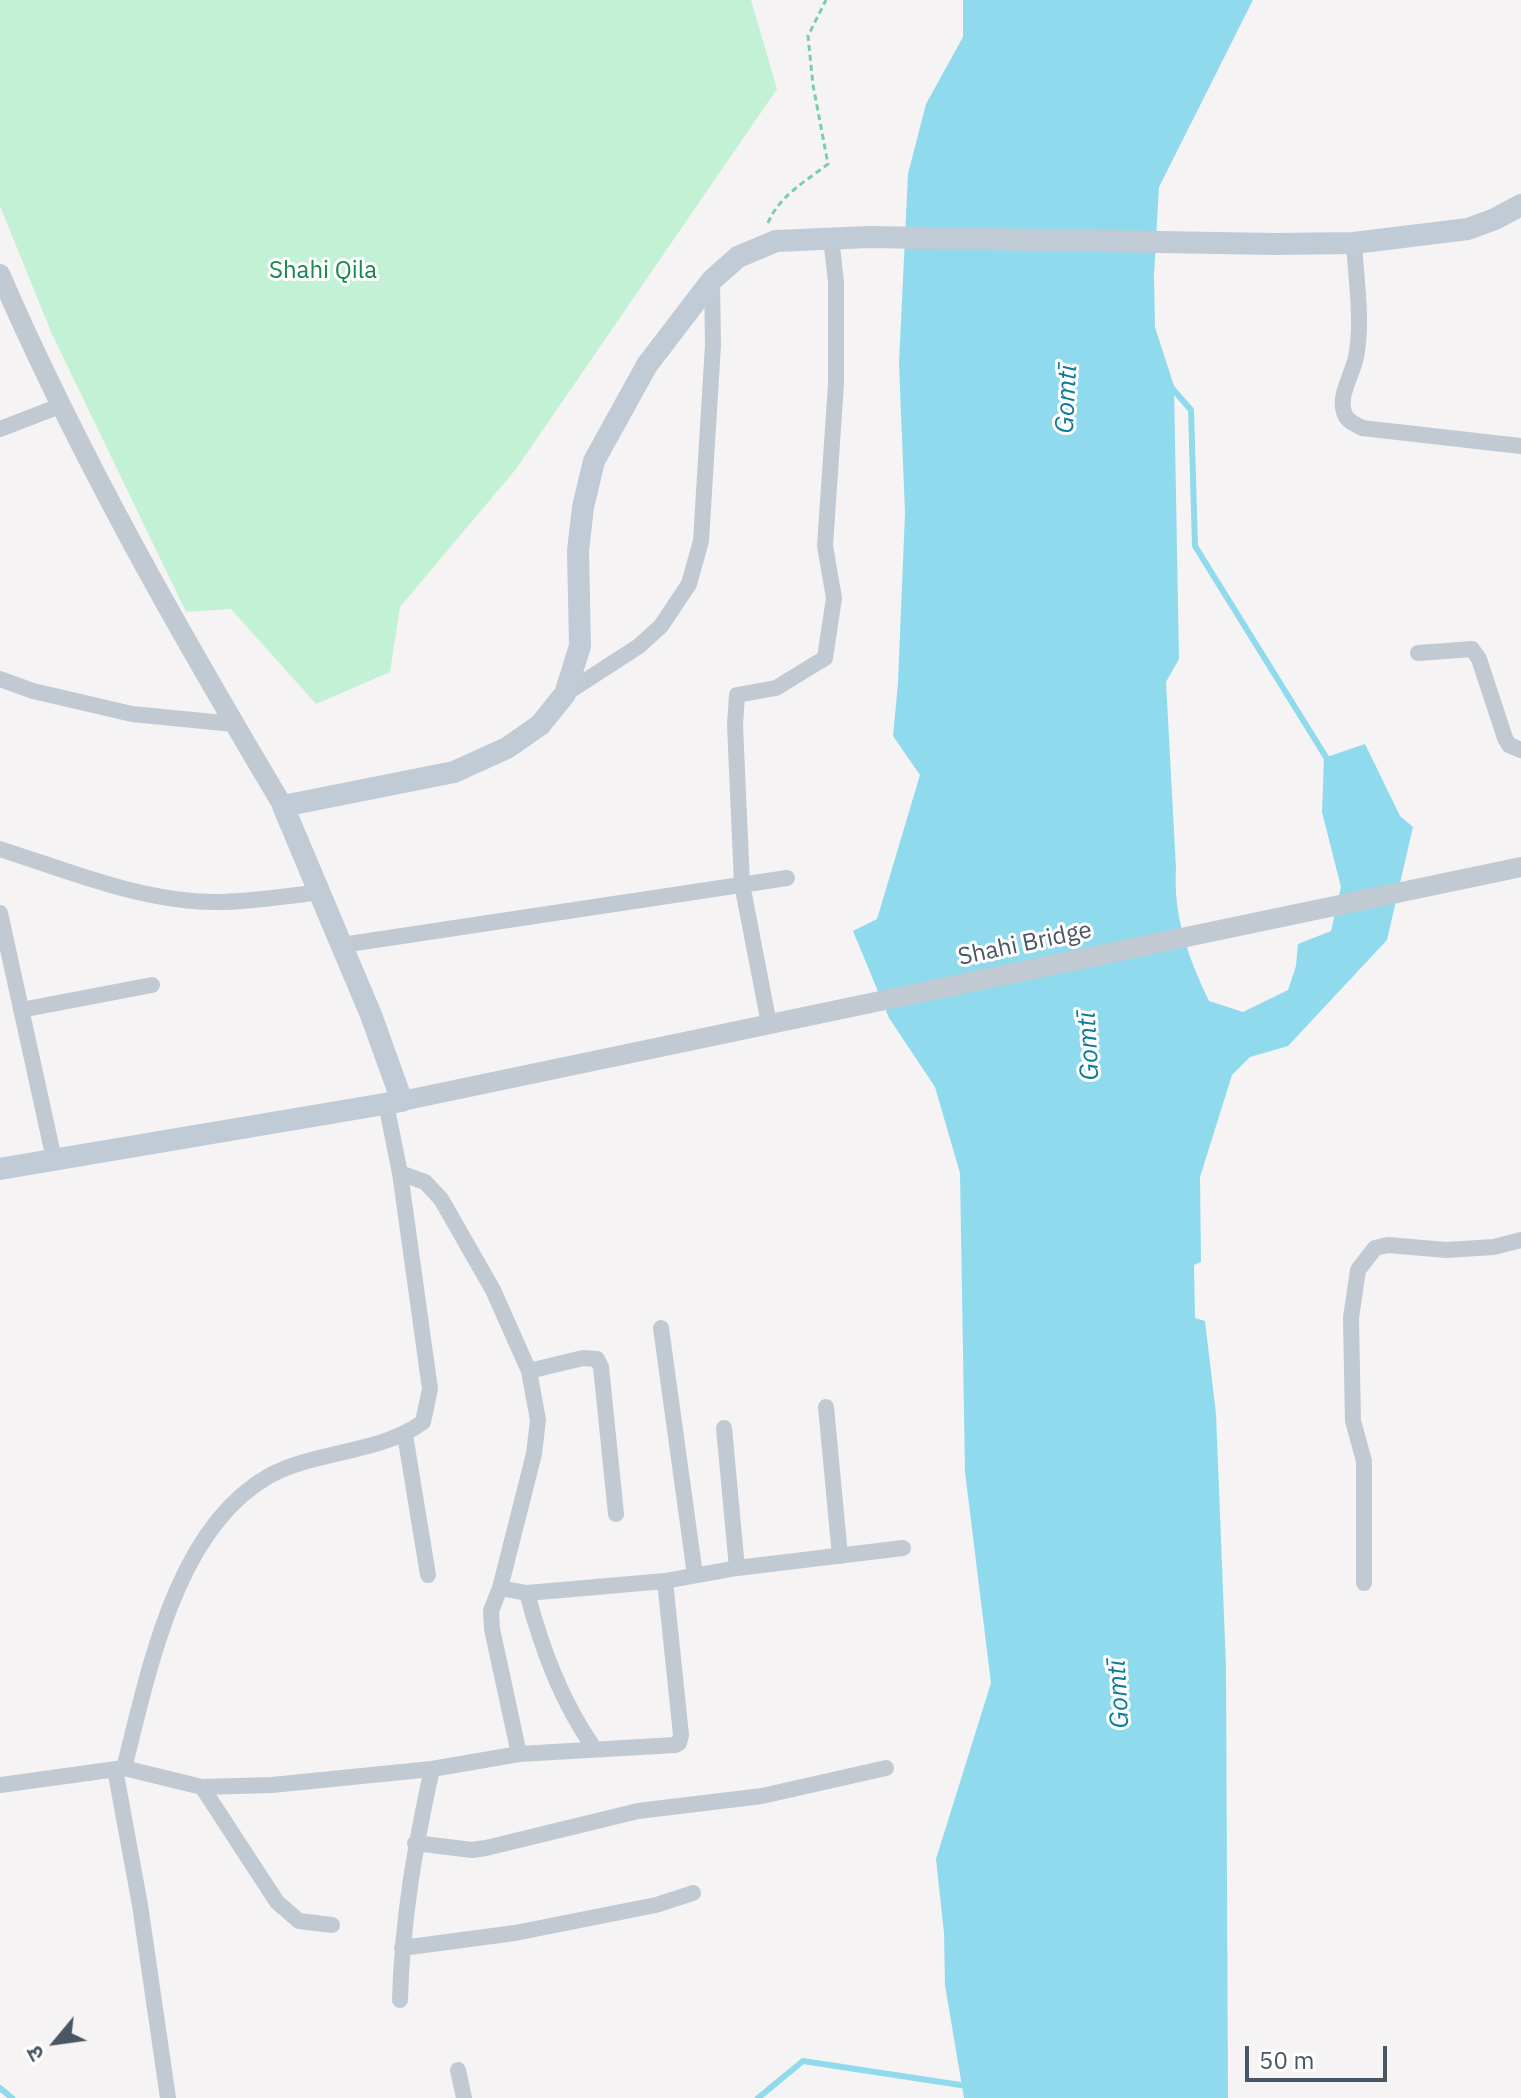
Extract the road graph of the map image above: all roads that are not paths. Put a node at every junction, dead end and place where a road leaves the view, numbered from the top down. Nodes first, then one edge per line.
1 (1521, 205) edge
2 (831, 238) junction
3 (1354, 243) junction
4 (712, 280) junction
5 (3, 288) edge
6 (62, 405) junction
7 (0, 429) edge
8 (1521, 446) edge
9 (1418, 653) dead end
10 (0, 679) edge
11 (565, 694) junction
12 (234, 724) junction
13 (1521, 750) edge
14 (283, 806) junction
15 (0, 849) edge
16 (1519, 871) edge
17 (787, 878) dead end
18 (742, 884) junction
19 (321, 892) junction
20 (0, 913) edge
21 (342, 945) junction
22 (152, 985) dead end
23 (21, 1010) junction
24 (769, 1024) junction
25 (394, 1102) junction
26 (54, 1159) junction
27 (0, 1169) edge
28 (400, 1173) junction
29 (1521, 1240) edge
30 (661, 1328) dead end
31 (529, 1371) junction
32 (826, 1407) dead end
33 (724, 1428) dead end
34 (405, 1435) junction
35 (616, 1514) dead end
36 (903, 1548) dead end
37 (840, 1556) junction
38 (737, 1568) junction
39 (428, 1575) dead end
40 (695, 1575) junction
41 (665, 1581) junction
42 (1364, 1583) dead end
43 (500, 1588) junction
44 (527, 1593) junction
45 (594, 1748) junction
46 (519, 1754) junction
47 (119, 1768) junction
48 (886, 1768) dead end
49 (432, 1769) junction
50 (0, 1785) edge
51 (202, 1787) junction
52 (415, 1843) junction
53 (693, 1893) dead end
54 (332, 1925) dead end
55 (402, 1948) junction
56 (400, 2000) dead end
57 (458, 2070) dead end
58 (168, 2098) edge
59 (464, 2098) edge

1 - 3 main road
2 - 3 main road
2 - 4 main road
2 - 18 street
3 - 8 street
4 - 11 main road
4 - 11 street
5 - 6 street
6 - 7 street
6 - 12 street
9 - 13 street
10 - 12 street
11 - 14 main road
12 - 14 street
14 - 19 main road
15 - 19 street
16 - 24 street, Shahi Bridge
17 - 18 street
18 - 21 street
18 - 24 street
19 - 21 main road
20 - 23 street
21 - 25 main road
22 - 23 street
23 - 26 street
24 - 25 street, Shahi Bridge
25 - 26 main road
25 - 28 street
26 - 27 main road
28 - 31 street
28 - 34 street
29 - 42 street
30 - 40 street
31 - 35 street
31 - 43 street
32 - 37 street
33 - 38 street
34 - 39 street
34 - 47 street
36 - 37 street
37 - 38 street
38 - 40 street
40 - 41 street
41 - 44 street
41 - 45 street
43 - 44 street
43 - 46 street
44 - 45 street
45 - 46 street
46 - 49 street
47 - 50 street
47 - 51 street
47 - 58 street
48 - 52 street
49 - 51 street
49 - 52 street
51 - 54 street
52 - 55 street
53 - 55 street
55 - 56 street
57 - 59 street

